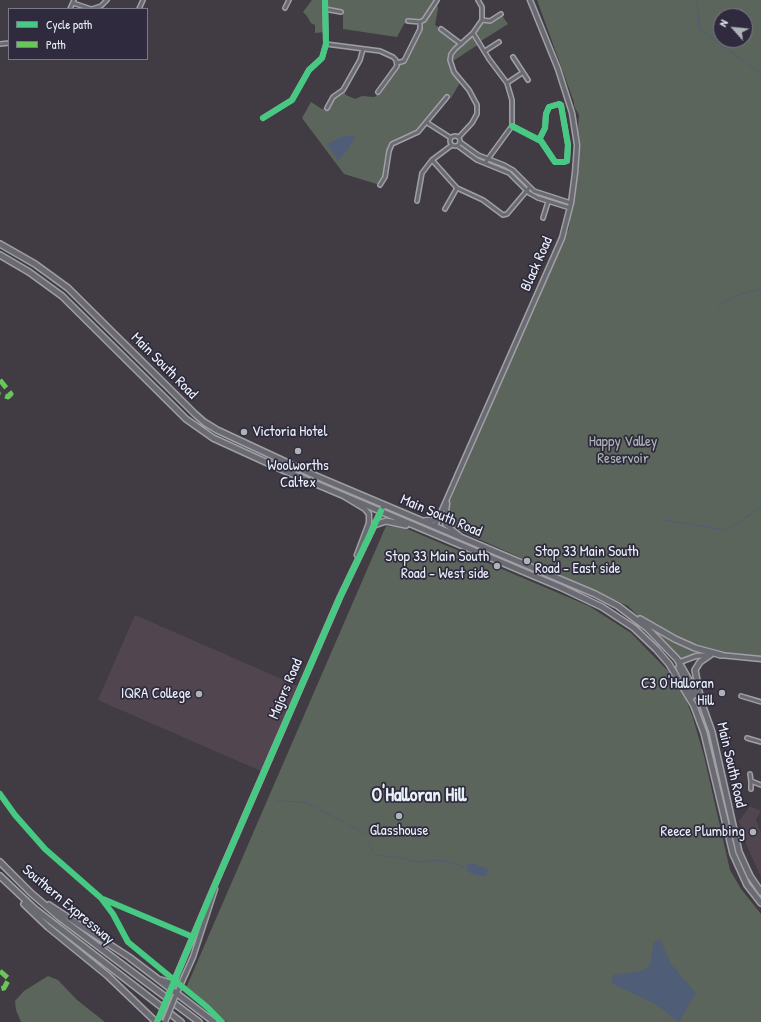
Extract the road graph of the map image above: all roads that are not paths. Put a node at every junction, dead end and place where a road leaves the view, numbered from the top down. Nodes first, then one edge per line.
1 (106, 0) edge
2 (289, 0) edge
3 (325, 0) edge
4 (437, 0) edge
5 (478, 0) edge
6 (530, 0) edge
7 (73, 1) edge
8 (90, 8) edge
9 (95, 8) edge
10 (285, 8) dead end
11 (325, 9) junction
12 (341, 12) dead end
13 (501, 14) dead end
14 (482, 20) junction
15 (408, 21) dead end
16 (420, 22) junction
17 (441, 29) dead end
18 (473, 33) junction
19 (499, 42) dead end
20 (326, 44) junction
21 (461, 44) junction
22 (363, 49) junction
23 (485, 51) junction
24 (513, 57) dead end
25 (398, 63) junction
26 (522, 73) junction
27 (528, 80) dead end
28 (507, 83) junction
29 (378, 92) dead end
30 (447, 97) dead end
31 (327, 108) dead end
32 (263, 118) dead end
33 (426, 122) junction
34 (512, 126) junction
35 (452, 138) junction
36 (459, 138) junction
37 (539, 140) junction
38 (459, 144) junction
39 (452, 145) junction
40 (488, 159) junction
41 (432, 160) junction
42 (486, 164) junction
43 (380, 184) dead end
44 (457, 188) junction
45 (527, 189) junction
46 (417, 201) dead end
47 (548, 202) junction
48 (570, 206) junction
49 (445, 209) dead end
50 (543, 218) dead end
51 (0, 244) edge
52 (0, 254) edge
53 (68, 288) junction
54 (62, 296) junction
55 (217, 430) junction
56 (246, 453) junction
57 (340, 494) junction
58 (448, 497) junction
59 (384, 504) junction
60 (381, 511) junction
61 (440, 516) junction
62 (423, 521) junction
63 (374, 525) junction
64 (435, 526) junction
65 (422, 529) junction
66 (432, 533) junction
67 (464, 538) junction
68 (355, 565) junction
69 (629, 613) junction
70 (710, 655) junction
71 (721, 655) junction
72 (761, 659) edge
73 (680, 662) junction
74 (669, 664) junction
75 (742, 696) dead end
76 (701, 701) junction
77 (761, 702) edge
78 (698, 715) junction
79 (747, 738) dead end
80 (761, 742) edge
81 (750, 774) dead end
82 (751, 780) junction
83 (761, 785) edge
84 (751, 789) dead end
85 (0, 862) edge
86 (0, 876) edge
87 (216, 885) junction
88 (15, 892) junction
89 (761, 892) edge
90 (31, 893) junction
91 (761, 903) edge
92 (155, 977) junction
93 (175, 981) junction
94 (170, 992) junction
95 (176, 995) junction
96 (143, 1011) junction
97 (157, 1021) edge
98 (150, 1022) edge
99 (165, 1022) edge
100 (181, 1022) edge
101 (199, 1022) edge
102 (214, 1022) edge

1 - 9 street
2 - 10 street
3 - 11 street
4 - 16 street
5 - 14 street
6 - 48 main road, Black Road
7 - 8 street
11 - 12 street
11 - 20 street
13 - 14 street
14 - 18 street
15 - 16 street
16 - 25 street
17 - 21 street
18 - 21 street
18 - 23 street
19 - 23 street
20 - 22 street
20 - 32 street
21 - 36 street
22 - 25 street
22 - 31 street
23 - 28 street
24 - 26 street
25 - 29 street
26 - 27 street
26 - 28 street
28 - 34 street
30 - 33 street
33 - 35 street
33 - 43 street
34 - 37 street
34 - 40 street
35 - 36 street
35 - 39 street
36 - 38 street
37 - 37 street
38 - 39 street
38 - 40 street
38 - 42 street
39 - 41 street
40 - 42 street
40 - 45 street
41 - 44 street
41 - 46 street
42 - 45 street
44 - 45 street
44 - 49 street
45 - 47 street
45 - 48 street
47 - 48 street
47 - 50 street
48 - 58 main road, Black Road
51 - 53 highway, Main South Road
52 - 54 highway, Main South Road
53 - 54 highway
53 - 55 highway, Main South Road
54 - 56 highway, Main South Road
55 - 56 highway
55 - 59 highway, Main South Road
56 - 57 highway, Main South Road
57 - 60 highway, Main South Road
57 - 68 main road
58 - 61 main road, Black Road
58 - 67 main road
59 - 60 main road, Majors Road
59 - 62 highway, Main South Road
60 - 63 main road, Majors Road
60 - 65 highway, Main South Road
61 - 62 highway
61 - 64 main road, Black Road
62 - 64 highway, Main South Road
63 - 65 highway
63 - 68 main road, Majors Road
64 - 66 highway
64 - 67 highway, Main South Road
65 - 66 highway, Main South Road
66 - 74 highway, Main South Road
67 - 69 highway, Main South Road
68 - 87 main road, Majors Road
69 - 71 highway
69 - 73 highway, Main South Road
70 - 71 main road
70 - 73 main road
70 - 76 highway
71 - 72 main road
73 - 74 highway
73 - 76 highway, Main South Road
73 - 78 highway
74 - 78 highway, Main South Road
75 - 77 street
76 - 89 highway, Main South Road
78 - 91 highway, Main South Road
79 - 80 street
81 - 82 street
82 - 83 street
82 - 84 street
85 - 90 highway, Southern Expressway
86 - 88 highway, Southern Expressway
87 - 93 main road, Majors Road
87 - 95 main road, Majors Road
88 - 96 highway
88 - 100 highway, Southern Expressway
90 - 92 highway
90 - 101 highway, Southern Expressway
92 - 93 highway
92 - 94 highway
93 - 94 main road, Majors Road
94 - 95 highway
94 - 97 main road, Majors Road, bridge
95 - 99 main road, Majors Road, bridge
95 - 102 highway
96 - 97 highway
96 - 98 highway

